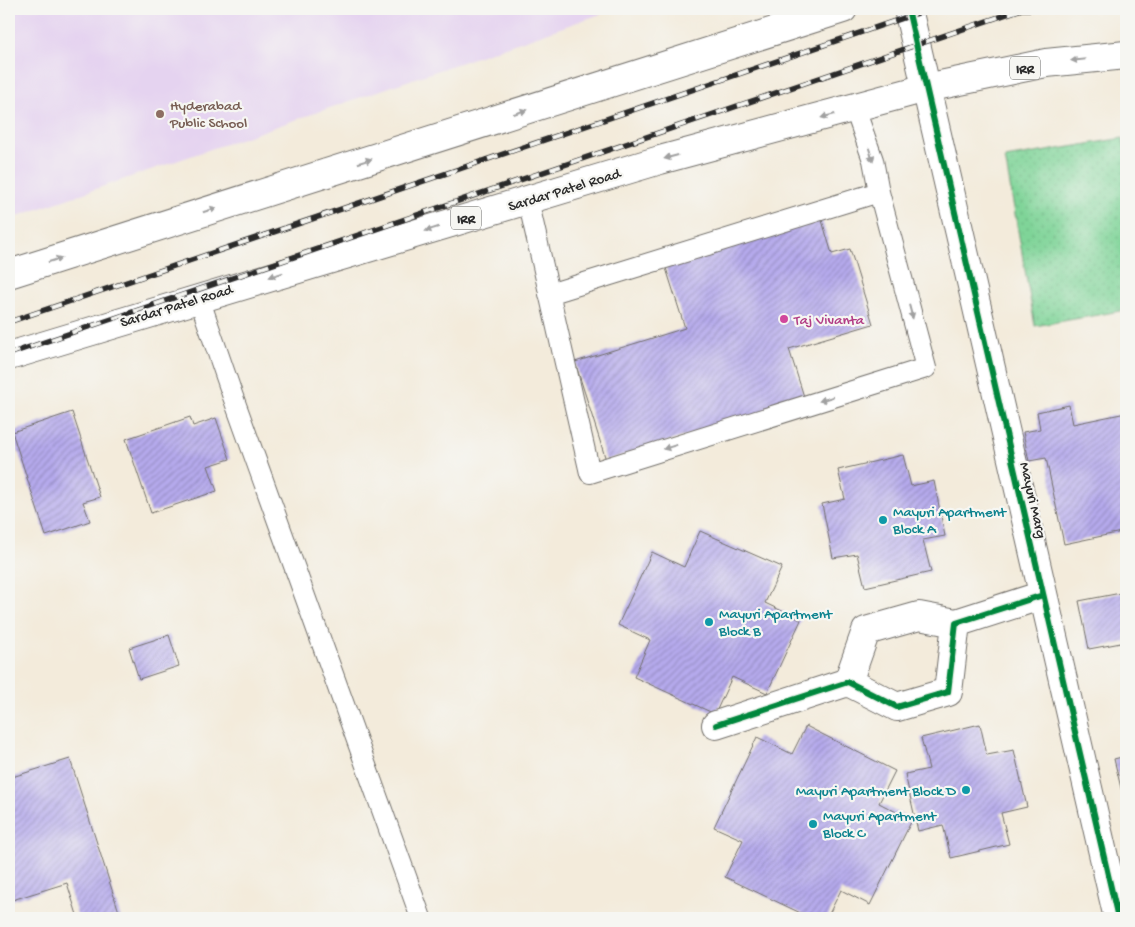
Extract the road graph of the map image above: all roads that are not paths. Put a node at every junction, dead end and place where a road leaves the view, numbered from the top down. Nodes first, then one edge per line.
1 (843, 9) edge
2 (908, 9) edge
3 (1126, 55) edge
4 (926, 88) junction
5 (856, 108) junction
6 (879, 192) junction
7 (528, 200) junction
8 (9, 274) edge
9 (549, 294) junction
10 (199, 298) junction
11 (9, 356) edge
12 (1043, 595) junction
13 (956, 623) junction
14 (848, 682) junction
15 (716, 725) dead end
16 (418, 918) edge
17 (1118, 918) edge

8 -> 1 main road
2 - 4 main road, Mayuri Marg
3 -> 4 main road, Sardar Patel Road / IRR
4 - 5 main road, Sardar Patel Road / IRR
4 - 12 main road, Mayuri Marg
5 -> 6 lane
5 -> 7 main road, Sardar Patel Road / IRR
6 - 9 lane
6 -> 9 lane
7 - 9 lane
7 -> 10 main road, Sardar Patel Road / IRR
10 - 11 main road, Sardar Patel Road / IRR
10 - 16 lane
12 - 13 main road
12 - 17 main road, Mayuri Marg
13 - 14 main road
13 - 14 main road
14 - 15 main road

